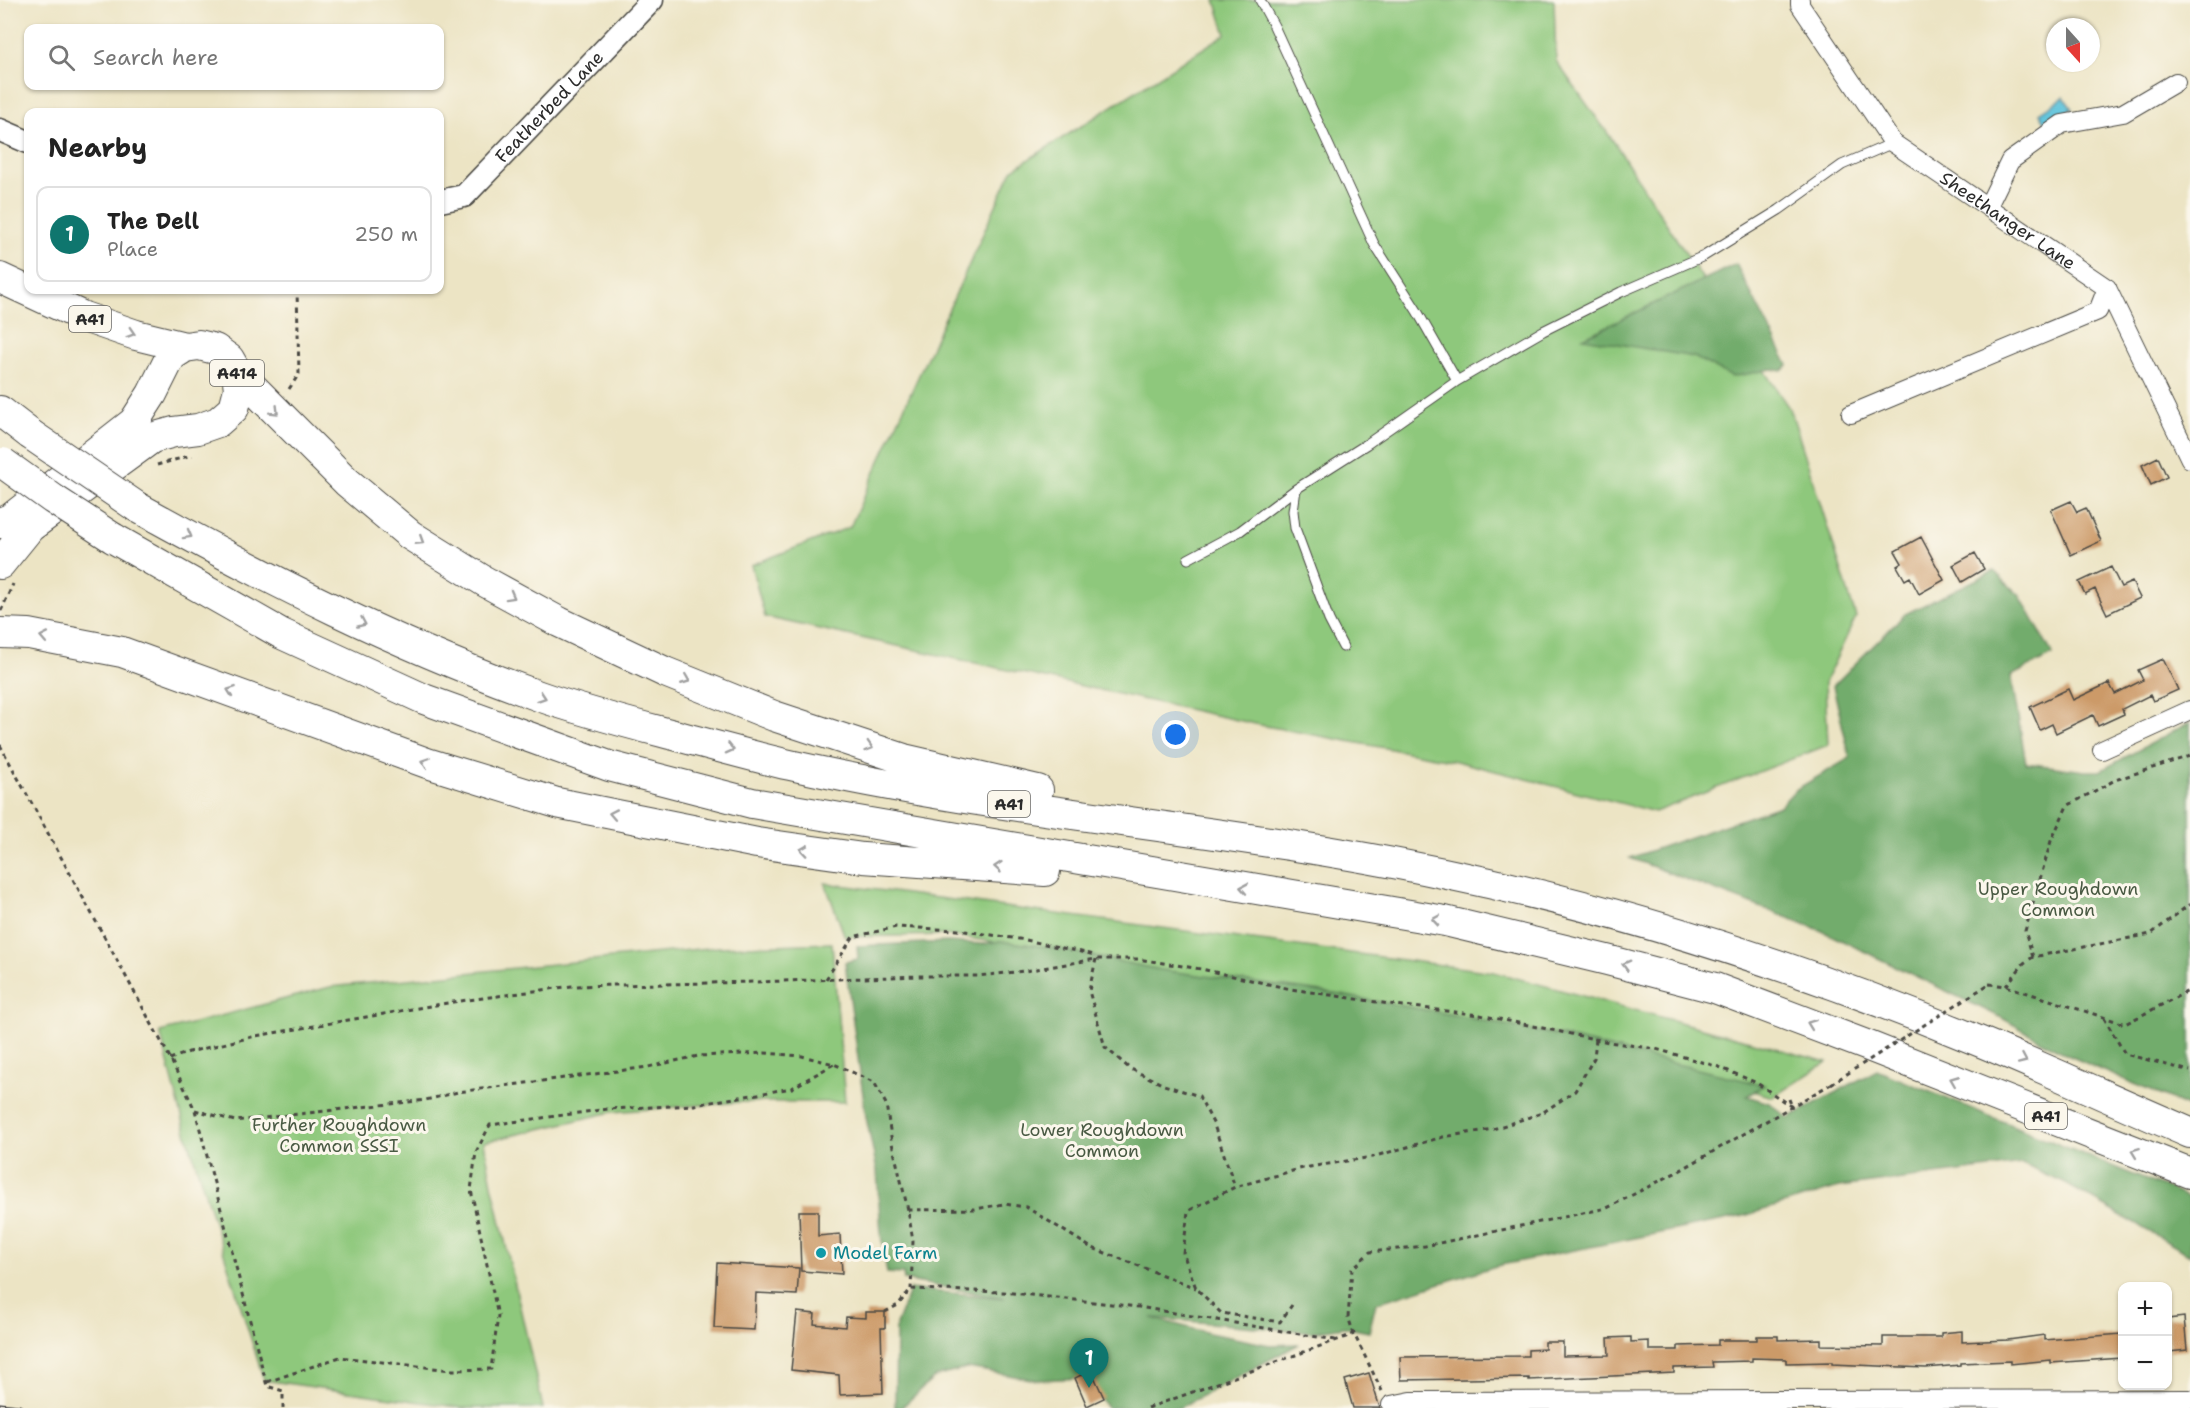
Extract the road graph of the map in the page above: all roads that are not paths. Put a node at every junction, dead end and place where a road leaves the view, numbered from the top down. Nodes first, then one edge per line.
1 (652, 0) edge
2 (1260, 0) edge
3 (1800, 0) edge
4 (2176, 82) dead end
5 (0, 130) edge
6 (24, 140) edge
7 (1893, 142) junction
8 (444, 200) edge
9 (1988, 206) junction
10 (0, 278) edge
11 (2107, 288) junction
12 (24, 289) edge
13 (34, 294) edge
14 (185, 347) junction
15 (234, 369) junction
16 (1457, 381) junction
17 (0, 411) edge
18 (1851, 414) dead end
19 (2190, 459) edge
20 (1, 461) edge
21 (1296, 489) junction
22 (0, 523) edge
23 (1188, 560) dead end
24 (0, 564) edge
25 (0, 633) edge
26 (1343, 647) dead end
27 (2190, 710) edge
28 (2102, 750) dead end
29 (1142, 823) junction
30 (1140, 870) junction
31 (2190, 1133) edge
32 (2190, 1173) edge
33 (2190, 1399) edge
34 (1392, 1407) edge

1 - 8 street, Featherbed Lane
2 - 16 lane
3 - 7 street, Sheethanger Lane
4 - 9 street
5 - 6 street
7 - 9 street, Sheethanger Lane
7 - 16 lane
9 - 11 street, Sheethanger Lane
10 -> 12 highway, A41
11 - 18 street
11 - 19 street, Sheethanger Lane
13 -> 14 highway, A41
14 - 15 highway, A414
14 - 22 highway
15 - 24 highway, A414
15 -> 29 highway
16 - 21 lane
17 -> 29 highway, A41, bridge
20 - 30 highway, A41, bridge
21 - 23 lane
21 - 26 lane
30 -> 25 highway
27 - 28 street
29 -> 31 highway, A41
32 -> 30 highway, A41
33 - 34 street

